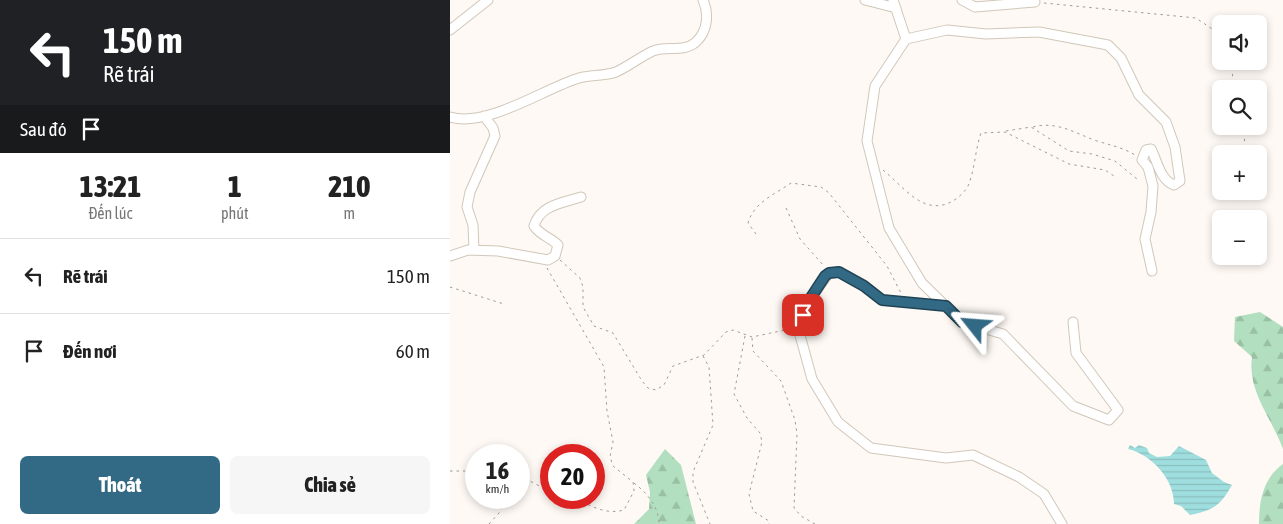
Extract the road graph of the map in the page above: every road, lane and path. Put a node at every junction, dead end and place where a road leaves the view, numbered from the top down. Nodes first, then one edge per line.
1 (488, 0) edge
2 (703, 0) edge
3 (865, 0) edge
4 (962, 0) edge
5 (1035, 2) joint
6 (894, 4) edge
7 (1212, 29) edge
8 (450, 30) edge
9 (906, 39) junction
10 (484, 116) junction
11 (450, 117) edge
12 (1032, 127) junction
13 (1005, 132) junction
14 (1142, 160) junction
15 (873, 161) junction
16 (1117, 178) dead end
17 (1137, 178) dead end
18 (581, 197) dead end
19 (786, 208) dead end
20 (756, 234) dead end
21 (474, 250) junction
22 (450, 256) edge
23 (555, 256) junction
24 (542, 259) junction
25 (1152, 271) dead end
26 (829, 273) junction
27 (450, 287) edge
28 (906, 303) junction
29 (504, 304) dead end
30 (946, 306) junction
31 (1073, 322) dead end
32 (798, 328) junction
33 (745, 335) junction
34 (752, 337) junction
35 (702, 356) junction
36 (465, 471) edge
37 (450, 472) edge
38 (633, 482) junction
39 (501, 509) edge
40 (597, 509) edge
41 (489, 524) edge
42 (659, 524) edge
43 (710, 524) edge
44 (769, 524) edge
45 (815, 524) edge
46 (1062, 524) edge

1 - 8 street
2 - 10 street
3 - 6 street
4 - 5 street
5 - 7 path
6 - 9 street
9 - 14 street
9 - 15 street
10 - 11 street
10 - 21 street
12 - 13 path
12 - 14 path
12 - 17 path
13 - 15 path
13 - 16 path
14 - 25 street
15 - 30 street
18 - 23 street
19 - 26 path
20 - 28 path
21 - 22 street
21 - 24 street
23 - 24 street
23 - 35 path
24 - 38 path
26 - 28 street
26 - 32 street
27 - 29 path
28 - 30 street
30 - 31 street
32 - 34 path
32 - 46 street
33 - 34 path
33 - 35 path
33 - 44 path
34 - 45 path
35 - 43 path
36 - 37 path
38 - 40 path
38 - 42 path
39 - 41 path

